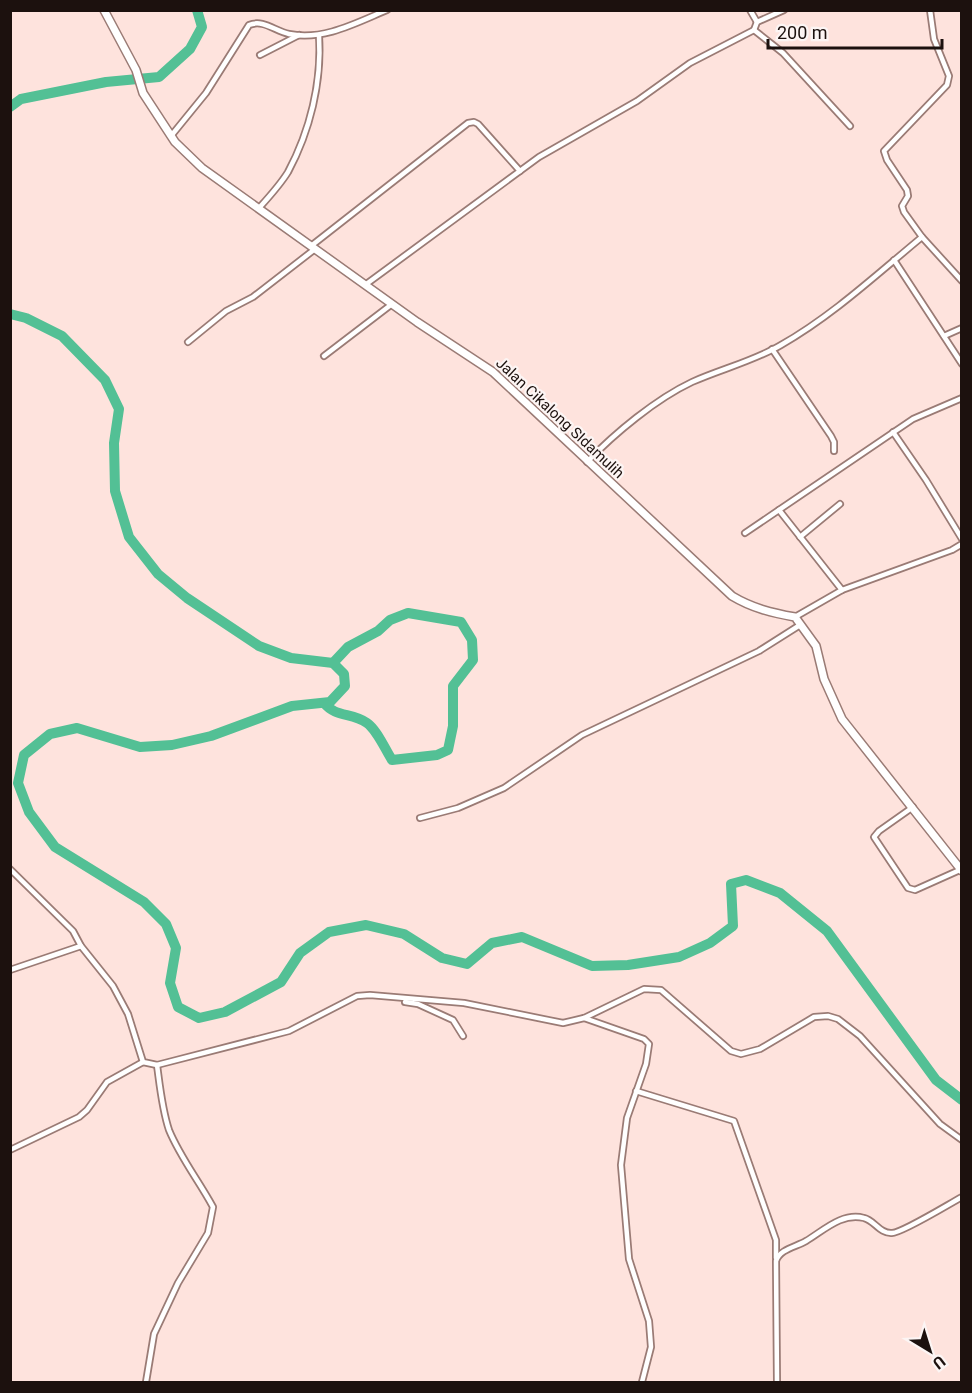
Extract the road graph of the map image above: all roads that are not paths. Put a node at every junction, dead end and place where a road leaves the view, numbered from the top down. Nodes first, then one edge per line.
1 (104, 10) edge
2 (387, 10) edge
3 (750, 10) edge
4 (784, 10) edge
5 (930, 10) edge
6 (757, 22) junction
7 (754, 30) junction
8 (299, 35) junction
9 (319, 36) junction
10 (260, 55) dead end
11 (850, 126) dead end
12 (171, 136) junction
13 (520, 171) junction
14 (259, 208) junction
15 (922, 237) junction
16 (313, 248) junction
17 (894, 260) junction
18 (962, 281) edge
19 (365, 285) junction
20 (392, 304) junction
21 (962, 328) edge
22 (944, 336) junction
23 (188, 342) dead end
24 (772, 350) junction
25 (324, 356) dead end
26 (962, 364) edge
27 (962, 398) edge
28 (893, 432) junction
29 (834, 451) dead end
30 (587, 462) junction
31 (840, 504) dead end
32 (779, 510) junction
33 (745, 533) dead end
34 (800, 537) junction
35 (962, 539) edge
36 (962, 544) edge
37 (842, 590) junction
38 (795, 617) junction
39 (800, 625) junction
40 (913, 807) junction
41 (420, 818) dead end
42 (10, 869) edge
43 (961, 870) edge
44 (81, 946) junction
45 (10, 970) edge
46 (388, 998) junction
47 (584, 1018) junction
48 (463, 1036) dead end
49 (142, 1062) junction
50 (157, 1065) junction
51 (636, 1091) junction
52 (962, 1140) edge
53 (10, 1150) edge
54 (962, 1197) edge
55 (776, 1258) junction
56 (146, 1383) edge
57 (642, 1383) edge
58 (777, 1383) edge

1 - 12 street, Jalan Cikalong SIdamulih
2 - 9 street
3 - 6 street
4 - 6 street
5 - 15 street
6 - 7 street
7 - 11 street
7 - 13 street
8 - 9 street
8 - 10 street
8 - 12 street
9 - 14 street
12 - 14 street, Jalan Cikalong SIdamulih
13 - 16 street
13 - 19 street
14 - 16 street, Jalan Cikalong SIdamulih
15 - 17 street
15 - 18 street
16 - 19 street, Jalan Cikalong SIdamulih
16 - 23 street
17 - 22 street
17 - 24 street
19 - 20 street, Jalan Cikalong SIdamulih
20 - 25 street
20 - 30 street, Jalan Cikalong SIdamulih
21 - 22 street
22 - 26 street
24 - 29 street
24 - 30 street
27 - 28 street
28 - 32 street
28 - 35 street
30 - 38 street, Jalan Cikalong SIdamulih
31 - 34 street
32 - 33 street
32 - 34 street
34 - 37 street
36 - 37 street
37 - 38 street
38 - 39 street
39 - 40 street
39 - 41 street
40 - 43 street
40 - 43 street
42 - 44 street
44 - 45 street
44 - 49 street
46 - 47 street
46 - 48 street
46 - 50 street
47 - 51 street
47 - 52 street
49 - 50 street
49 - 53 street
50 - 56 street
51 - 55 street
51 - 57 street
54 - 55 street
55 - 58 street

